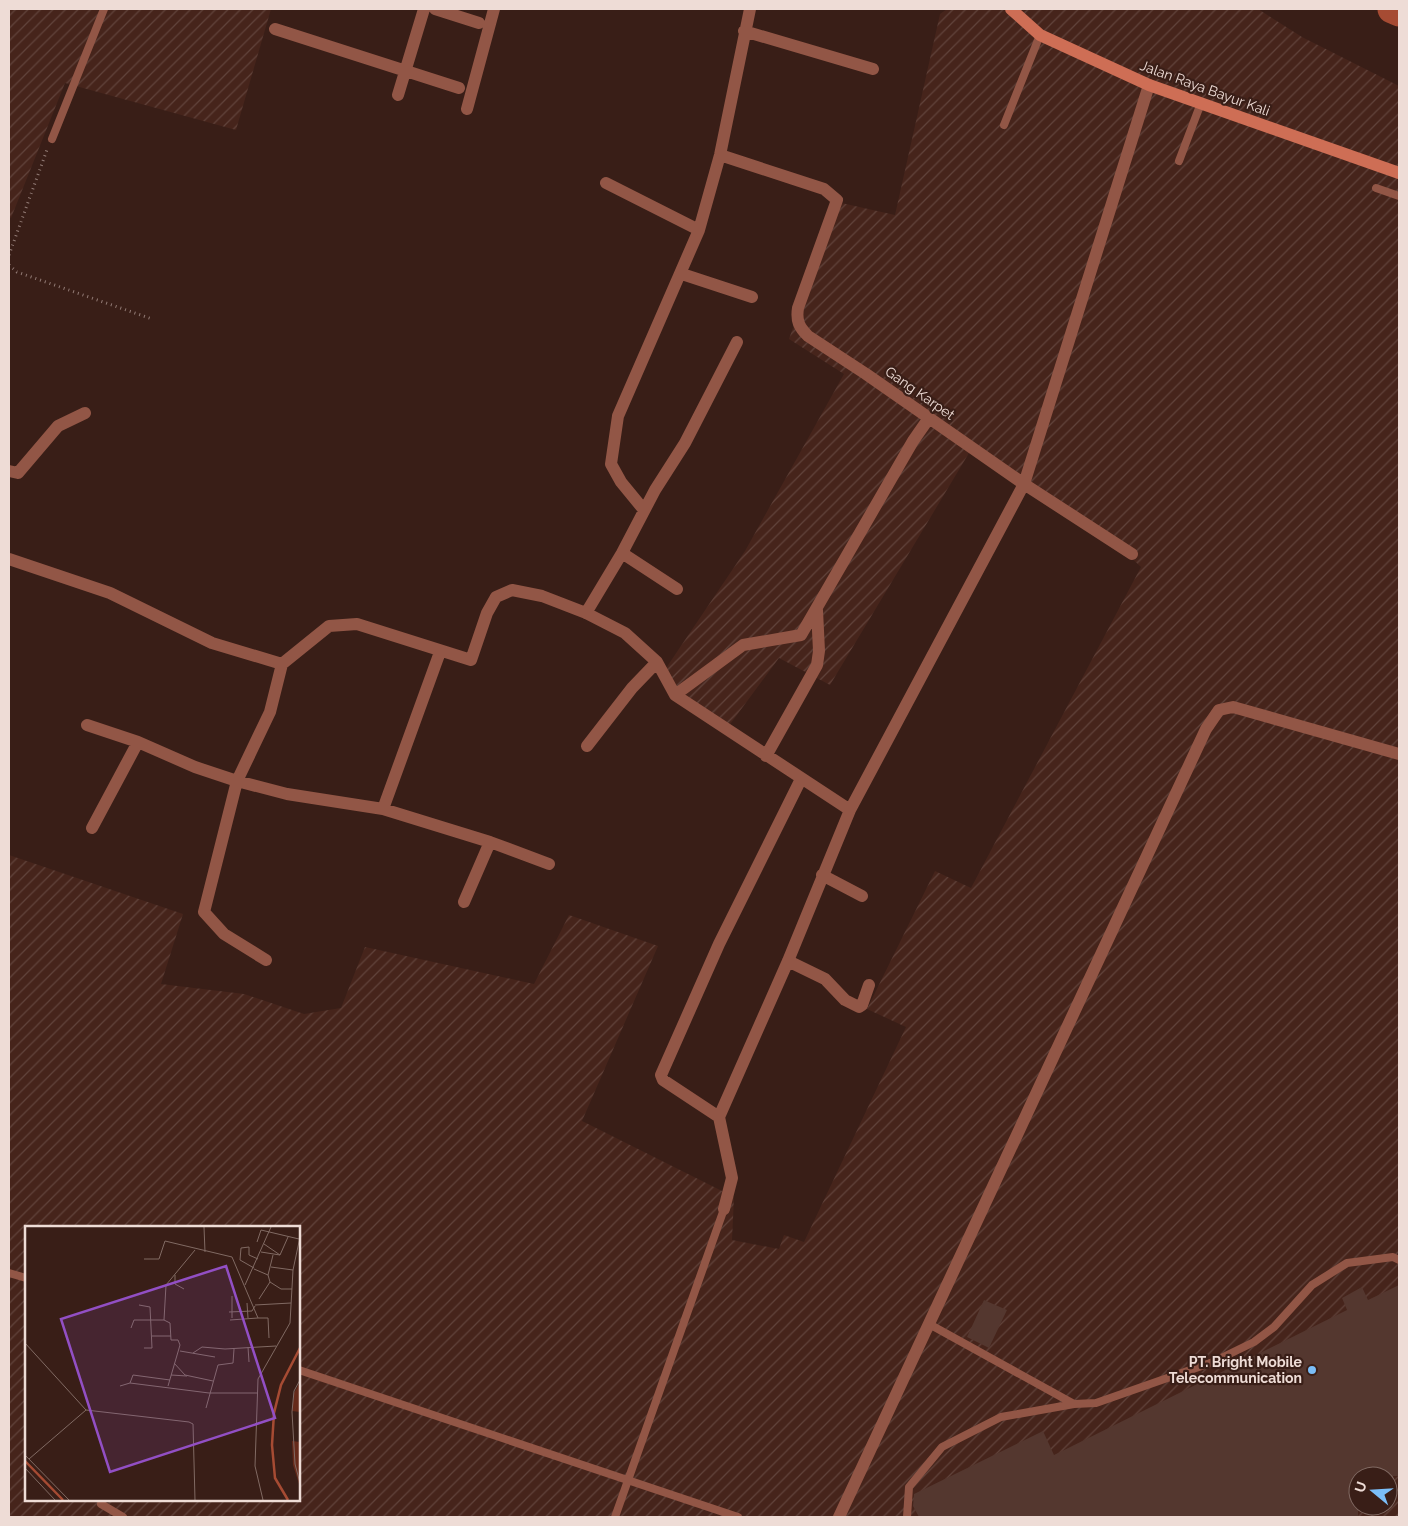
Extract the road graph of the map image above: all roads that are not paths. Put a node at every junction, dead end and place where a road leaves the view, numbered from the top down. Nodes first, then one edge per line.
1 (104, 9) edge
2 (424, 9) edge
3 (434, 9) edge
4 (494, 9) edge
5 (750, 9) edge
6 (1011, 9) edge
7 (479, 23) dead end
8 (275, 29) dead end
9 (744, 31) junction
10 (1040, 35) junction
11 (873, 69) dead end
12 (405, 72) junction
13 (1149, 85) junction
14 (459, 88) dead end
15 (398, 94) dead end
16 (1201, 103) junction
17 (467, 110) dead end
18 (1004, 125) dead end
19 (52, 139) road end
20 (720, 155) junction
21 (1179, 161) dead end
22 (1399, 173) edge
23 (606, 183) dead end
24 (1376, 188) dead end
25 (1399, 196) edge
26 (699, 230) junction
27 (682, 274) junction
28 (752, 296) dead end
29 (737, 342) dead end
30 (85, 414) dead end
31 (929, 418) junction
32 (9, 471) edge
33 (1024, 484) junction
34 (644, 510) junction
35 (622, 553) junction
36 (1132, 554) dead end
37 (9, 559) edge
38 (677, 589) dead end
39 (818, 607) junction
40 (586, 613) junction
41 (446, 654) junction
42 (656, 662) junction
43 (282, 664) junction
44 (675, 695) junction
45 (87, 725) dead end
46 (138, 742) junction
47 (587, 746) dead end
48 (1399, 754) edge
49 (766, 756) junction
50 (801, 779) junction
51 (237, 781) junction
52 (383, 809) junction
53 (850, 810) junction
54 (92, 828) dead end
55 (490, 842) junction
56 (549, 864) dead end
57 (822, 875) junction
58 (862, 896) dead end
59 (464, 902) dead end
60 (266, 960) dead end
61 (788, 961) junction
62 (869, 985) dead end
63 (719, 1117) junction
64 (724, 1209) joint
65 (1399, 1260) edge
66 (9, 1272) edge
67 (25, 1278) edge
68 (929, 1324) junction
69 (300, 1370) edge
70 (1074, 1404) junction
71 (628, 1480) junction
72 (102, 1504) dead end
73 (123, 1517) edge
74 (615, 1517) edge
75 (738, 1517) edge
76 (838, 1517) edge
77 (907, 1517) edge

1 - 19 lane
2 - 12 street
3 - 7 street
4 - 17 street
5 - 9 street
6 - 10 street, Jalan Raya Bayur Kali
8 - 12 street
9 - 11 street
9 - 20 street
10 - 13 street, Jalan Raya Bayur Kali
10 - 18 lane
12 - 14 street
12 - 15 street
13 - 16 street, Jalan Raya Bayur Kali
13 - 33 street
16 - 21 lane
16 - 22 street, Jalan Raya Bayur Kali
20 - 26 street
20 - 31 street, Gang Karpet
23 - 26 street
24 - 25 lane
26 - 27 street
27 - 28 street
27 - 34 street
29 - 34 street
30 - 32 street
31 - 33 street, Gang Karpet
31 - 39 street
33 - 36 street, Gang Karpet
33 - 53 street
34 - 35 street
35 - 38 street
35 - 40 street
37 - 43 street
39 - 44 street
39 - 49 street
40 - 41 street
40 - 42 street
41 - 43 street
41 - 52 street
42 - 44 street
42 - 47 street
43 - 51 street
44 - 49 street
45 - 46 street
46 - 51 street
46 - 54 street
48 - 68 street
49 - 50 street
50 - 53 street
50 - 63 street
51 - 52 street
51 - 60 street
52 - 55 street
53 - 57 street
55 - 56 street
55 - 59 street
57 - 58 street
57 - 61 street
61 - 62 street
61 - 63 street
63 - 64 street
64 - 71 lane
65 - 70 lane
66 - 67 lane
68 - 70 lane
68 - 76 street
69 - 71 lane
70 - 77 lane
71 - 74 lane
71 - 75 lane
72 - 73 lane

